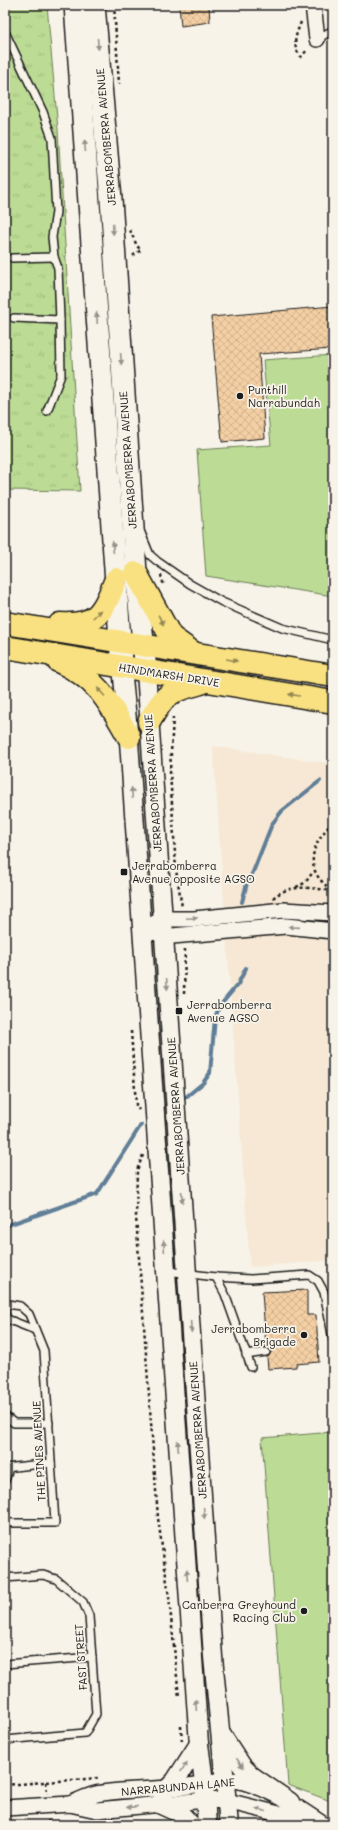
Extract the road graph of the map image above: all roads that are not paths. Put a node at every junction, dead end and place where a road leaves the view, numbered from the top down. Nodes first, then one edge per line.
1 (75, 5) edge
2 (94, 5) edge
3 (313, 5) edge
4 (333, 30) edge
5 (5, 32) edge
6 (317, 39) joint
7 (93, 250) junction
8 (54, 257) junction
9 (12, 258) dead end
10 (114, 272) junction
11 (96, 297) junction
12 (14, 318) dead end
13 (60, 320) junction
14 (47, 411) dead end
15 (132, 511) junction
16 (126, 576) junction
17 (5, 622) edge
18 (333, 640) edge
19 (120, 642) junction
20 (143, 645) junction
21 (5, 648) edge
22 (39, 653) junction
23 (194, 653) junction
24 (122, 667) junction
25 (146, 671) junction
26 (333, 676) edge
27 (206, 681) junction
28 (333, 702) edge
29 (149, 722) junction
30 (129, 737) junction
31 (333, 914) edge
32 (163, 927) junction
33 (142, 930) junction
34 (333, 931) edge
35 (166, 965) junction
36 (144, 967) junction
37 (166, 1271) junction
38 (187, 1273) junction
39 (216, 1277) junction
40 (5, 1310) edge
41 (5, 1314) edge
42 (35, 1330) junction
43 (333, 1340) edge
44 (266, 1352) dead end
45 (246, 1355) junction
46 (250, 1367) dead end
47 (5, 1416) edge
48 (49, 1423) junction
49 (51, 1463) junction
50 (7, 1468) edge
51 (5, 1481) edge
52 (5, 1523) edge
53 (5, 1578) edge
54 (92, 1657) junction
55 (5, 1664) edge
56 (219, 1730) junction
57 (5, 1740) edge
58 (190, 1745) junction
59 (225, 1781) junction
60 (204, 1782) junction
61 (163, 1797) junction
62 (206, 1800) junction
63 (227, 1801) junction
64 (5, 1808) edge
65 (287, 1815) edge
66 (191, 1825) edge
67 (207, 1825) edge
68 (229, 1825) edge
69 (311, 1825) edge
70 (324, 1825) edge

7 -> 1 main road, JERRABOMBERRA AVENUE
2 -> 10 main road, JERRABOMBERRA AVENUE
3 - 6 street
4 - 6 lane
5 - 8 lane
7 - 10 main road
7 - 11 main road, JERRABOMBERRA AVENUE
8 - 9 lane
8 - 13 lane
10 - 11 main road
10 -> 15 main road, JERRABOMBERRA AVENUE
16 -> 11 main road, JERRABOMBERRA AVENUE
12 - 13 lane
13 - 14 lane
15 - 16 main road, JERRABOMBERRA AVENUE
15 - 18 lane
17 -> 16 main road
16 - 19 main road, JERRABOMBERRA AVENUE
16 - 20 main road, JERRABOMBERRA AVENUE
16 -> 23 main road
17 - 19 main road
19 - 20 main road
19 - 24 main road, JERRABOMBERRA AVENUE
20 - 23 main road
20 - 25 main road, JERRABOMBERRA AVENUE
21 - 22 main road, HINDMARSH DRIVE
22 - 24 main road, HINDMARSH DRIVE
30 -> 22 main road
23 -> 26 main road
24 - 25 main road, HINDMARSH DRIVE
24 - 30 street, JERRABOMBERRA AVENUE
25 - 27 main road, HINDMARSH DRIVE
25 - 29 street, JERRABOMBERRA AVENUE
28 -> 27 main road, HINDMARSH DRIVE
27 - 29 main road
29 - 32 street, JERRABOMBERRA AVENUE
33 -> 30 street, JERRABOMBERRA AVENUE
32 -> 31 street
32 - 33 street
34 -> 32 street
32 - 35 street, JERRABOMBERRA AVENUE
33 - 36 street, JERRABOMBERRA AVENUE
35 - 36 street
35 -> 38 street, JERRABOMBERRA AVENUE
37 -> 36 street, JERRABOMBERRA AVENUE
37 - 38 lane
58 -> 37 street, JERRABOMBERRA AVENUE
38 - 39 lane
38 -> 56 street, JERRABOMBERRA AVENUE
39 - 43 lane
39 - 45 lane
40 - 42 lane, THE PINES AVENUE
41 - 42 lane
42 - 48 lane, THE PINES AVENUE
44 - 45 lane
45 - 46 lane
47 - 48 lane
48 - 49 lane, THE PINES AVENUE
49 - 50 lane
49 - 52 lane, THE PINES AVENUE
50 - 51 lane
53 - 54 lane, FAST STREET
54 - 55 lane
54 - 57 lane, FAST STREET
56 - 59 street, JERRABOMBERRA AVENUE
56 -> 65 street
58 - 60 street, JERRABOMBERRA AVENUE
61 -> 58 street
59 - 60 street, NARRABUNDAH LANE
59 - 63 street, JERRABOMBERRA AVENUE
59 - 65 street, NARRABUNDAH LANE
60 - 61 street, NARRABUNDAH LANE
60 - 62 street, JERRABOMBERRA AVENUE
61 - 62 street, NARRABUNDAH LANE
61 - 64 street, NARRABUNDAH LANE
61 - 66 street
62 - 63 street, NARRABUNDAH LANE
62 - 67 street, JERRABOMBERRA AVENUE
65 -> 63 street, NARRABUNDAH LANE
63 - 68 street, JERRABOMBERRA AVENUE
65 - 69 street, NARRABUNDAH LANE
65 - 70 street, NARRABUNDAH LANE

